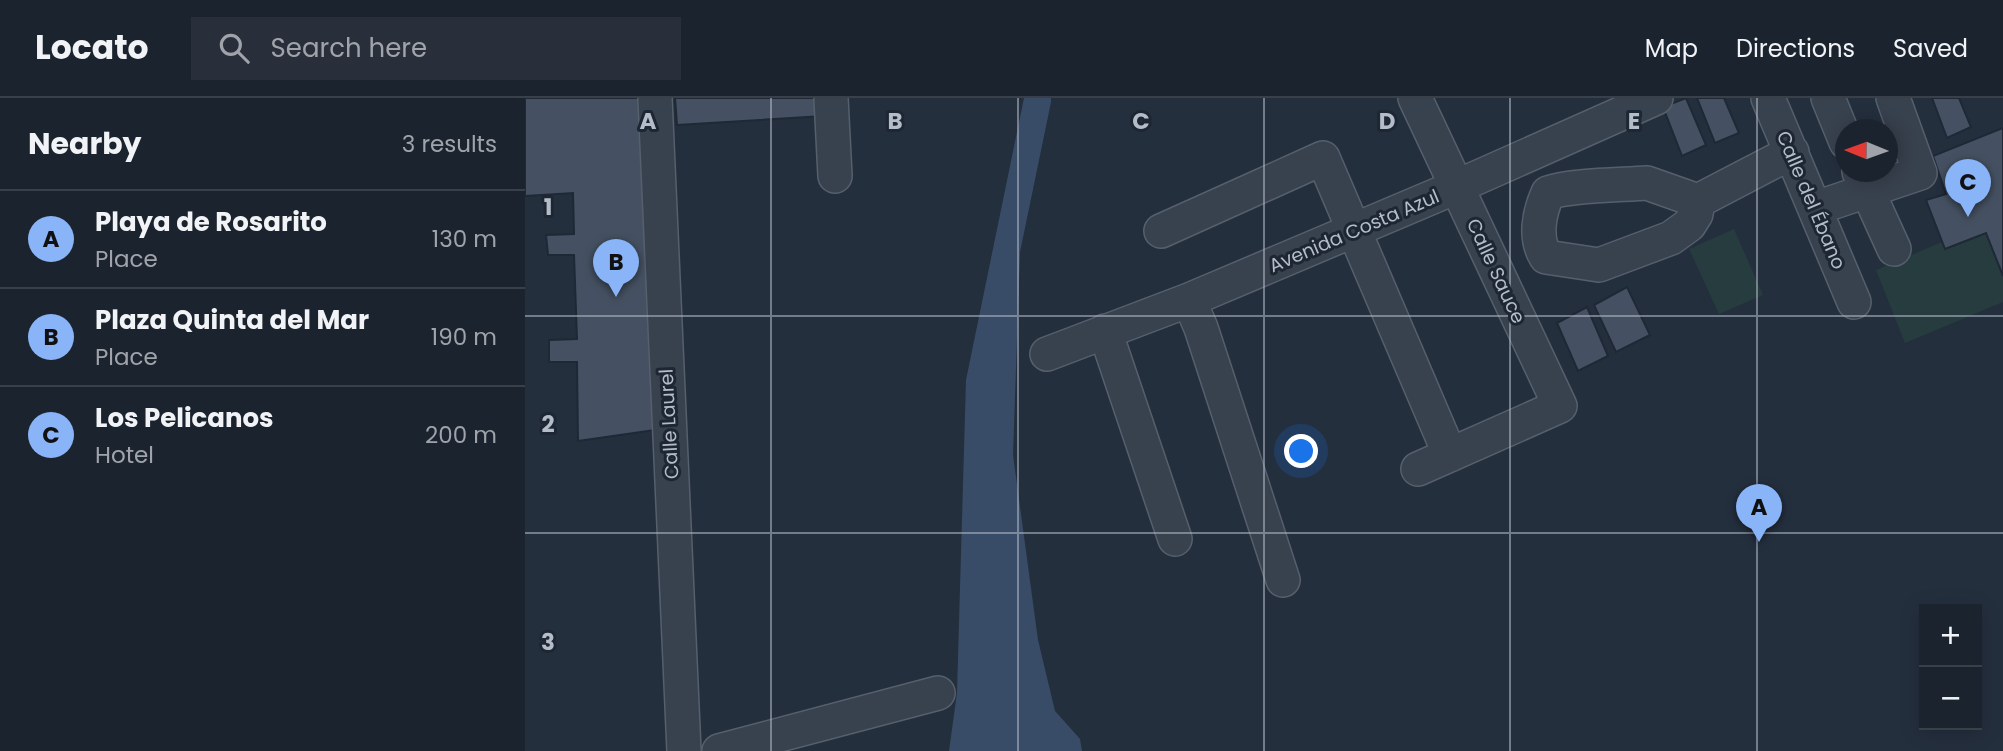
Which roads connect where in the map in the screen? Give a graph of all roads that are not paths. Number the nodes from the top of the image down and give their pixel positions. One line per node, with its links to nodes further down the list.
1 (655, 98): 29 (street, Calle Laurel)
2 (831, 98): 10 (street)
3 (1415, 98): 14 (street, Calle Sauce)
4 (1656, 98): 14 (street, Avenida Costa Azul)
5 (1768, 98): 9 (street, Calle del Ébano)
6 (1828, 98): 8 (street)
7 (1893, 98): 11 (street)
8 (1837, 119)
9 (1792, 152): 15 (street); 16 (street, Calle del Ébano)
10 (835, 176)
11 (1898, 176)
12 (1861, 182): 16 (street)
13 (1863, 182): 19 (street)
14 (1457, 187): 18 (street, Avenida Costa Azul); 24 (street, Calle Sauce)
15 (1698, 201)
16 (1815, 208): 21 (street, Calle del Ébano)
17 (1161, 231): 18 (street)
18 (1351, 232): 20 (street, Avenida Costa Azul); 24 (street)
19 (1894, 249)
20 (1189, 300): 22 (street, Avenida Costa Azul); 27 (street)
21 (1854, 302)
22 (1105, 331): 23 (street, Avenida Costa Azul); 26 (street)
23 (1047, 354)
24 (1450, 455): 25 (street)
25 (1418, 469)
26 (1175, 539)
27 (1283, 580)
28 (938, 693): 30 (street)
29 (684, 751)
30 (719, 751)

